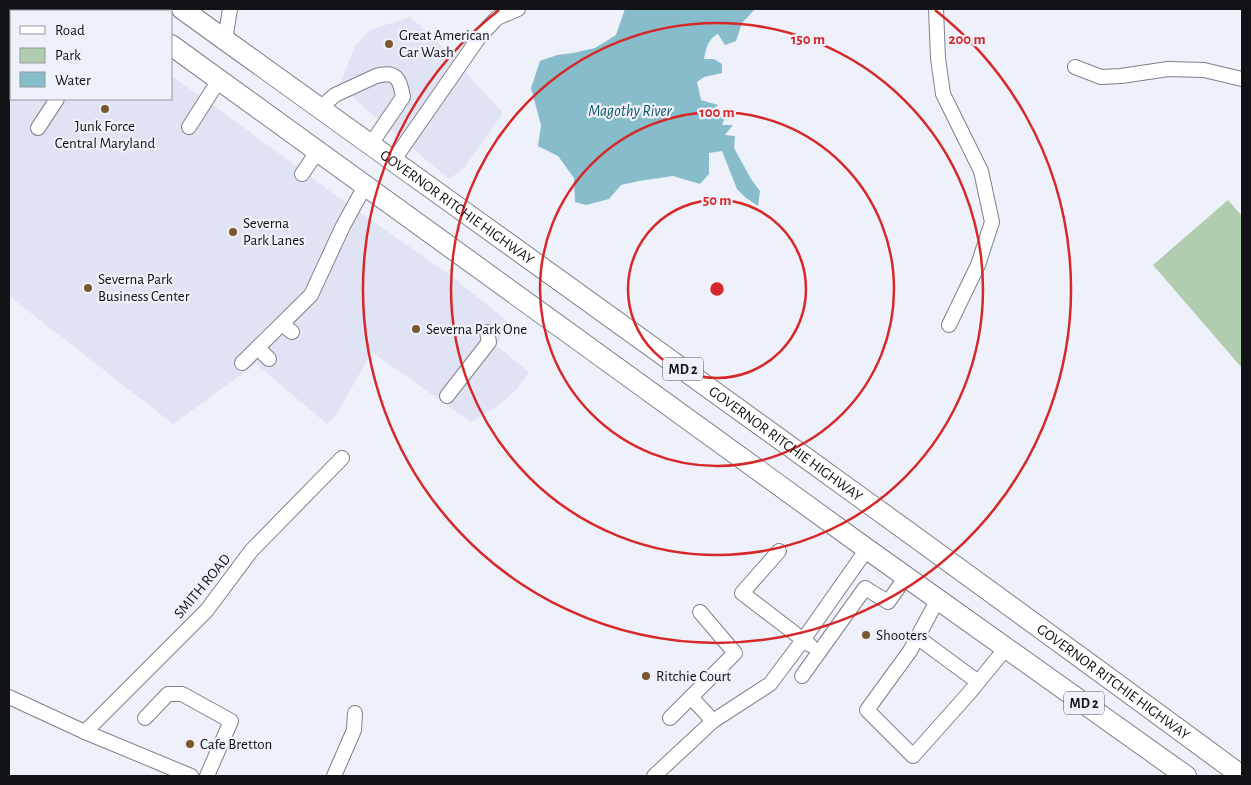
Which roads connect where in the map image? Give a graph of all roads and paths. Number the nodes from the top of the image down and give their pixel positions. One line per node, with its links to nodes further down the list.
1 (182, 9): 6 (highway, GOVERNOR RITCHIE HIGHWAY / MD 2)
2 (230, 9): 6 (street)
3 (518, 9): 5 (street)
4 (936, 9): 20 (street)
5 (498, 13): 17 (street)
6 (225, 40): 12 (highway, GOVERNOR RITCHIE HIGHWAY / MD 2)
7 (172, 46): 10 (highway, MD 2)
8 (1075, 67): 9 (street)
9 (1242, 79)
10 (219, 80): 13 (street); 16 (highway, MD 2)
11 (56, 100): 14 (street)
12 (320, 108): 15 (highway, GOVERNOR RITCHIE HIGHWAY / MD 2); 15 (street)
13 (189, 127)
14 (38, 128)
15 (371, 144): 17 (highway, GOVERNOR RITCHIE HIGHWAY / MD 2)
16 (318, 152): 18 (street); 19 (highway, MD 2)
17 (393, 161): 44 (highway, GOVERNOR RITCHIE HIGHWAY / MD 2)
18 (302, 174)
19 (365, 186): 22 (street); 27 (highway, MD 2)
20 (948, 326)
21 (487, 332): 25 (street)
22 (258, 348): 23 (street); 24 (street)
23 (269, 359)
24 (242, 363)
25 (447, 396)
26 (342, 458): 45 (street, SMITH ROAD)
27 (867, 548): 29 (highway, MD 2); 33 (street)
28 (779, 551): 33 (street)
29 (906, 577): 30 (highway, MD 2); 35 (street)
30 (938, 599): 32 (street); 34 (highway, MD 2)
31 (700, 612): 39 (street)
32 (917, 637): 37 (street); 37 (street)
33 (802, 640): 35 (street); 43 (street)
34 (1006, 648): 37 (street); 46 (highway, MD 2)
35 (820, 652): 36 (street)
36 (802, 676)
37 (978, 682)
38 (9, 697): 45 (street)
39 (691, 697): 42 (street); 43 (street)
40 (355, 713): 49 (street)
41 (145, 718): 48 (street)
42 (670, 718)
43 (713, 721): 50 (street)
44 (1182, 731): 46 (highway); 52 (highway, GOVERNOR RITCHIE HIGHWAY / MD 2)
45 (85, 732): 47 (street)
46 (1161, 758): 51 (highway, MD 2)
47 (191, 776)
48 (207, 776)
49 (334, 776)
50 (654, 776)
51 (1186, 776)
52 (1242, 776)

